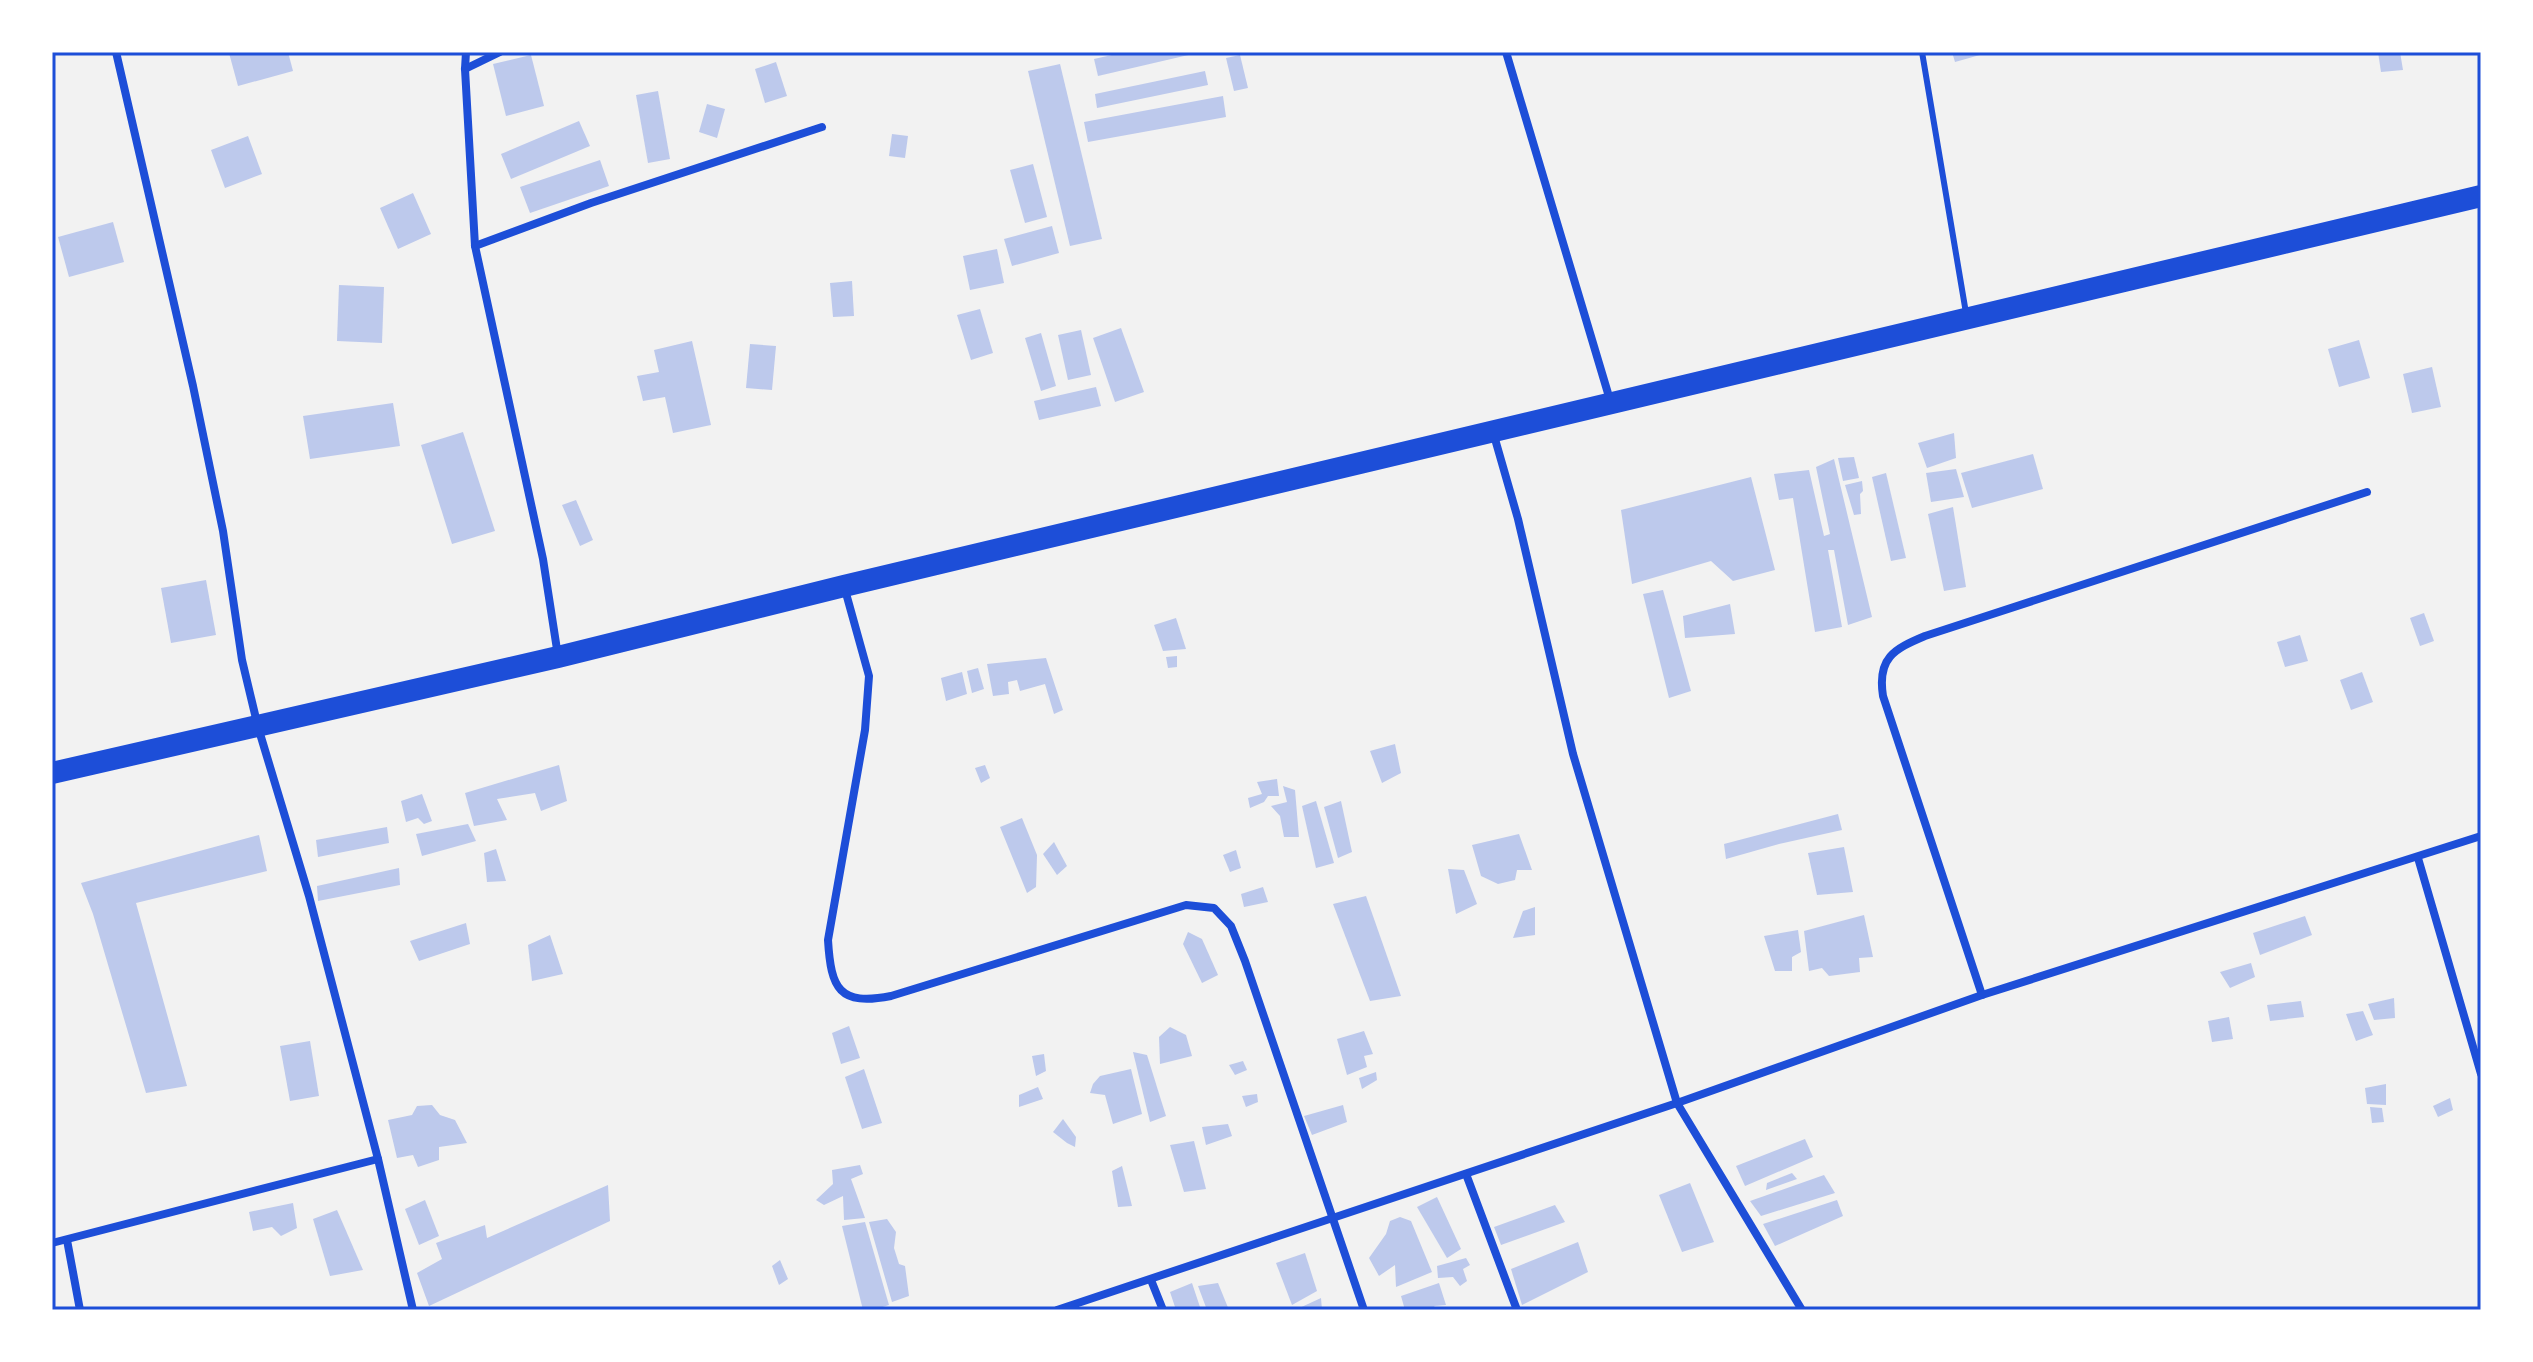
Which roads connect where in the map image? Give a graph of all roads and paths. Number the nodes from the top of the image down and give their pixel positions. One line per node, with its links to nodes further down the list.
1 (116, 52): 16 (street)
2 (466, 52): 6 (street)
3 (500, 52): 6 (street)
4 (1506, 52): 11 (street)
5 (1922, 52): 10 (lane)
6 (465, 69): 9 (street)
7 (822, 127): 9 (street)
8 (2481, 196): 10 (highway)
9 (475, 246): 15 (street)
10 (1967, 320): 11 (highway)
11 (1611, 405): 12 (highway)
12 (1493, 431): 14 (highway); 22 (street)
13 (2367, 492): 20 (street)
14 (844, 586): 15 (highway); 25 (street)
15 (558, 657): 16 (highway)
16 (258, 727): 17 (highway); 23 (street)
17 (52, 773)
18 (2481, 836): 19 (street)
19 (2418, 858): 20 (street); 21 (street)
20 (1982, 995): 22 (street)
21 (2481, 1074)
22 (1677, 1103): 24 (street); 35 (street)
23 (378, 1159): 26 (street); 30 (street)
24 (1466, 1174): 25 (street); 34 (street)
25 (1331, 1220): 28 (street); 33 (street)
26 (67, 1240): 27 (street); 29 (street)
27 (52, 1243)
28 (1151, 1280): 31 (street); 32 (street)
29 (80, 1310)
30 (413, 1310)
31 (1057, 1310)
32 (1163, 1310)
33 (1364, 1310)
34 (1517, 1310)
35 (1802, 1310)

